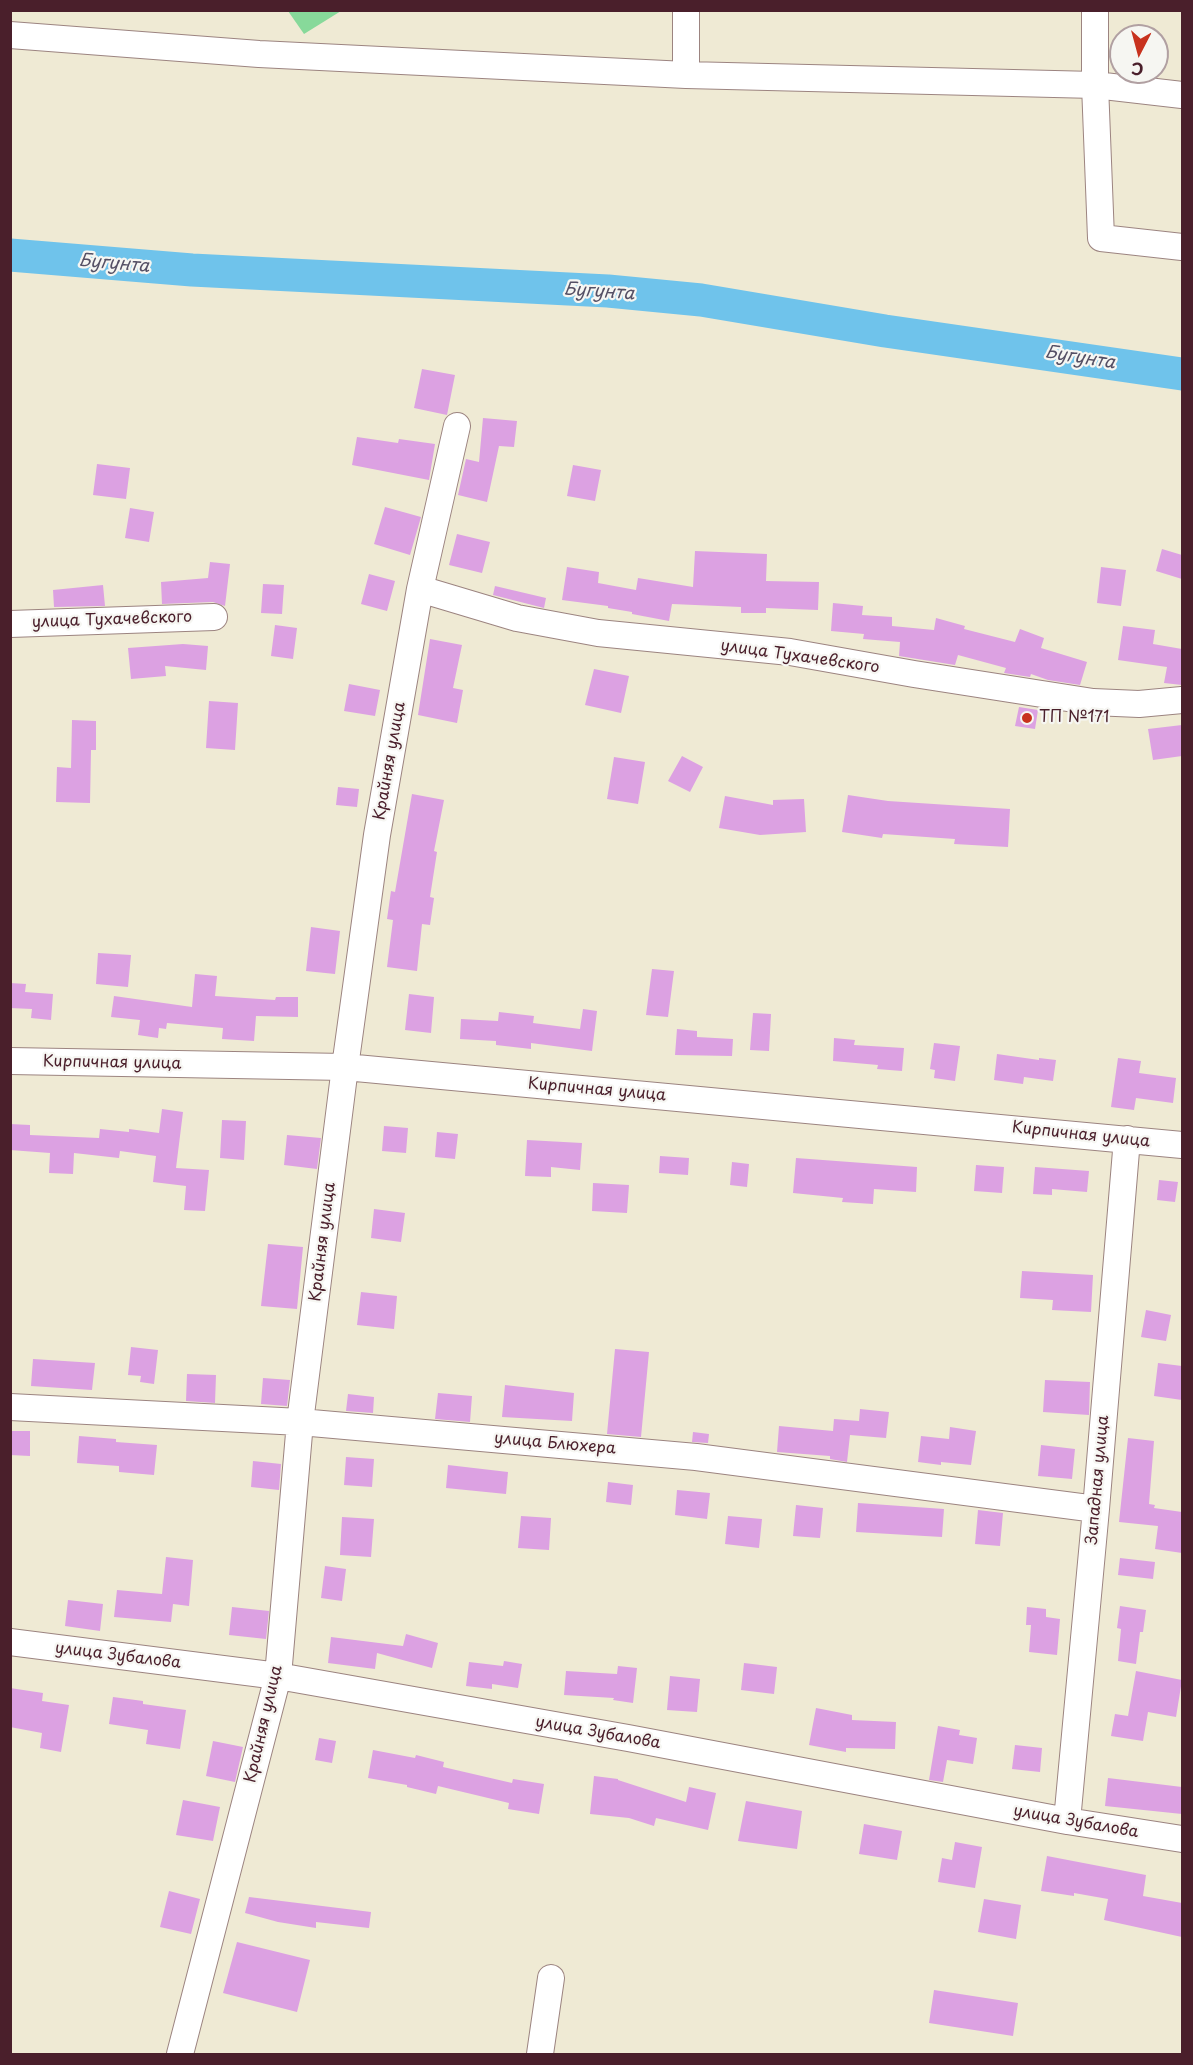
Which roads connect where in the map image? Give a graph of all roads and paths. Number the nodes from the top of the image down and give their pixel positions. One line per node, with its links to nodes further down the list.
1 (686, 10): 4 (street)
2 (1095, 10): 5 (street)
3 (10, 35): 4 (street)
4 (686, 75): 5 (street)
5 (1095, 85): 6 (street); 7 (street)
6 (1182, 95)
7 (1182, 247)
8 (457, 426): 9 (street, Крайняя улица)
9 (420, 588): 12 (street, улица Тухачевского); 14 (street, Крайняя улица)
10 (214, 617): 11 (street, улица Тухачевского)
11 (10, 624)
12 (1182, 700)
13 (10, 1061): 14 (street, Кирпичная улица)
14 (345, 1067): 15 (street, Кирпичная улица); 18 (street, Крайняя улица)
15 (1127, 1139): 16 (street, Кирпичная улица); 19 (street, Западная улица)
16 (1182, 1145)
17 (10, 1407): 18 (street, улица Блюхера)
18 (300, 1422): 19 (street, улица Блюхера); 21 (street, Крайняя улица)
19 (1096, 1509): 22 (street, Западная улица)
20 (10, 1642): 21 (street, улица Зубалова)
21 (278, 1676): 22 (street, улица Зубалова); 25 (street, Крайняя улица)
22 (1067, 1821): 23 (street, улица Зубалова)
23 (1182, 1839)
24 (551, 1977): 26 (street)
25 (180, 2055)
26 (540, 2055)

